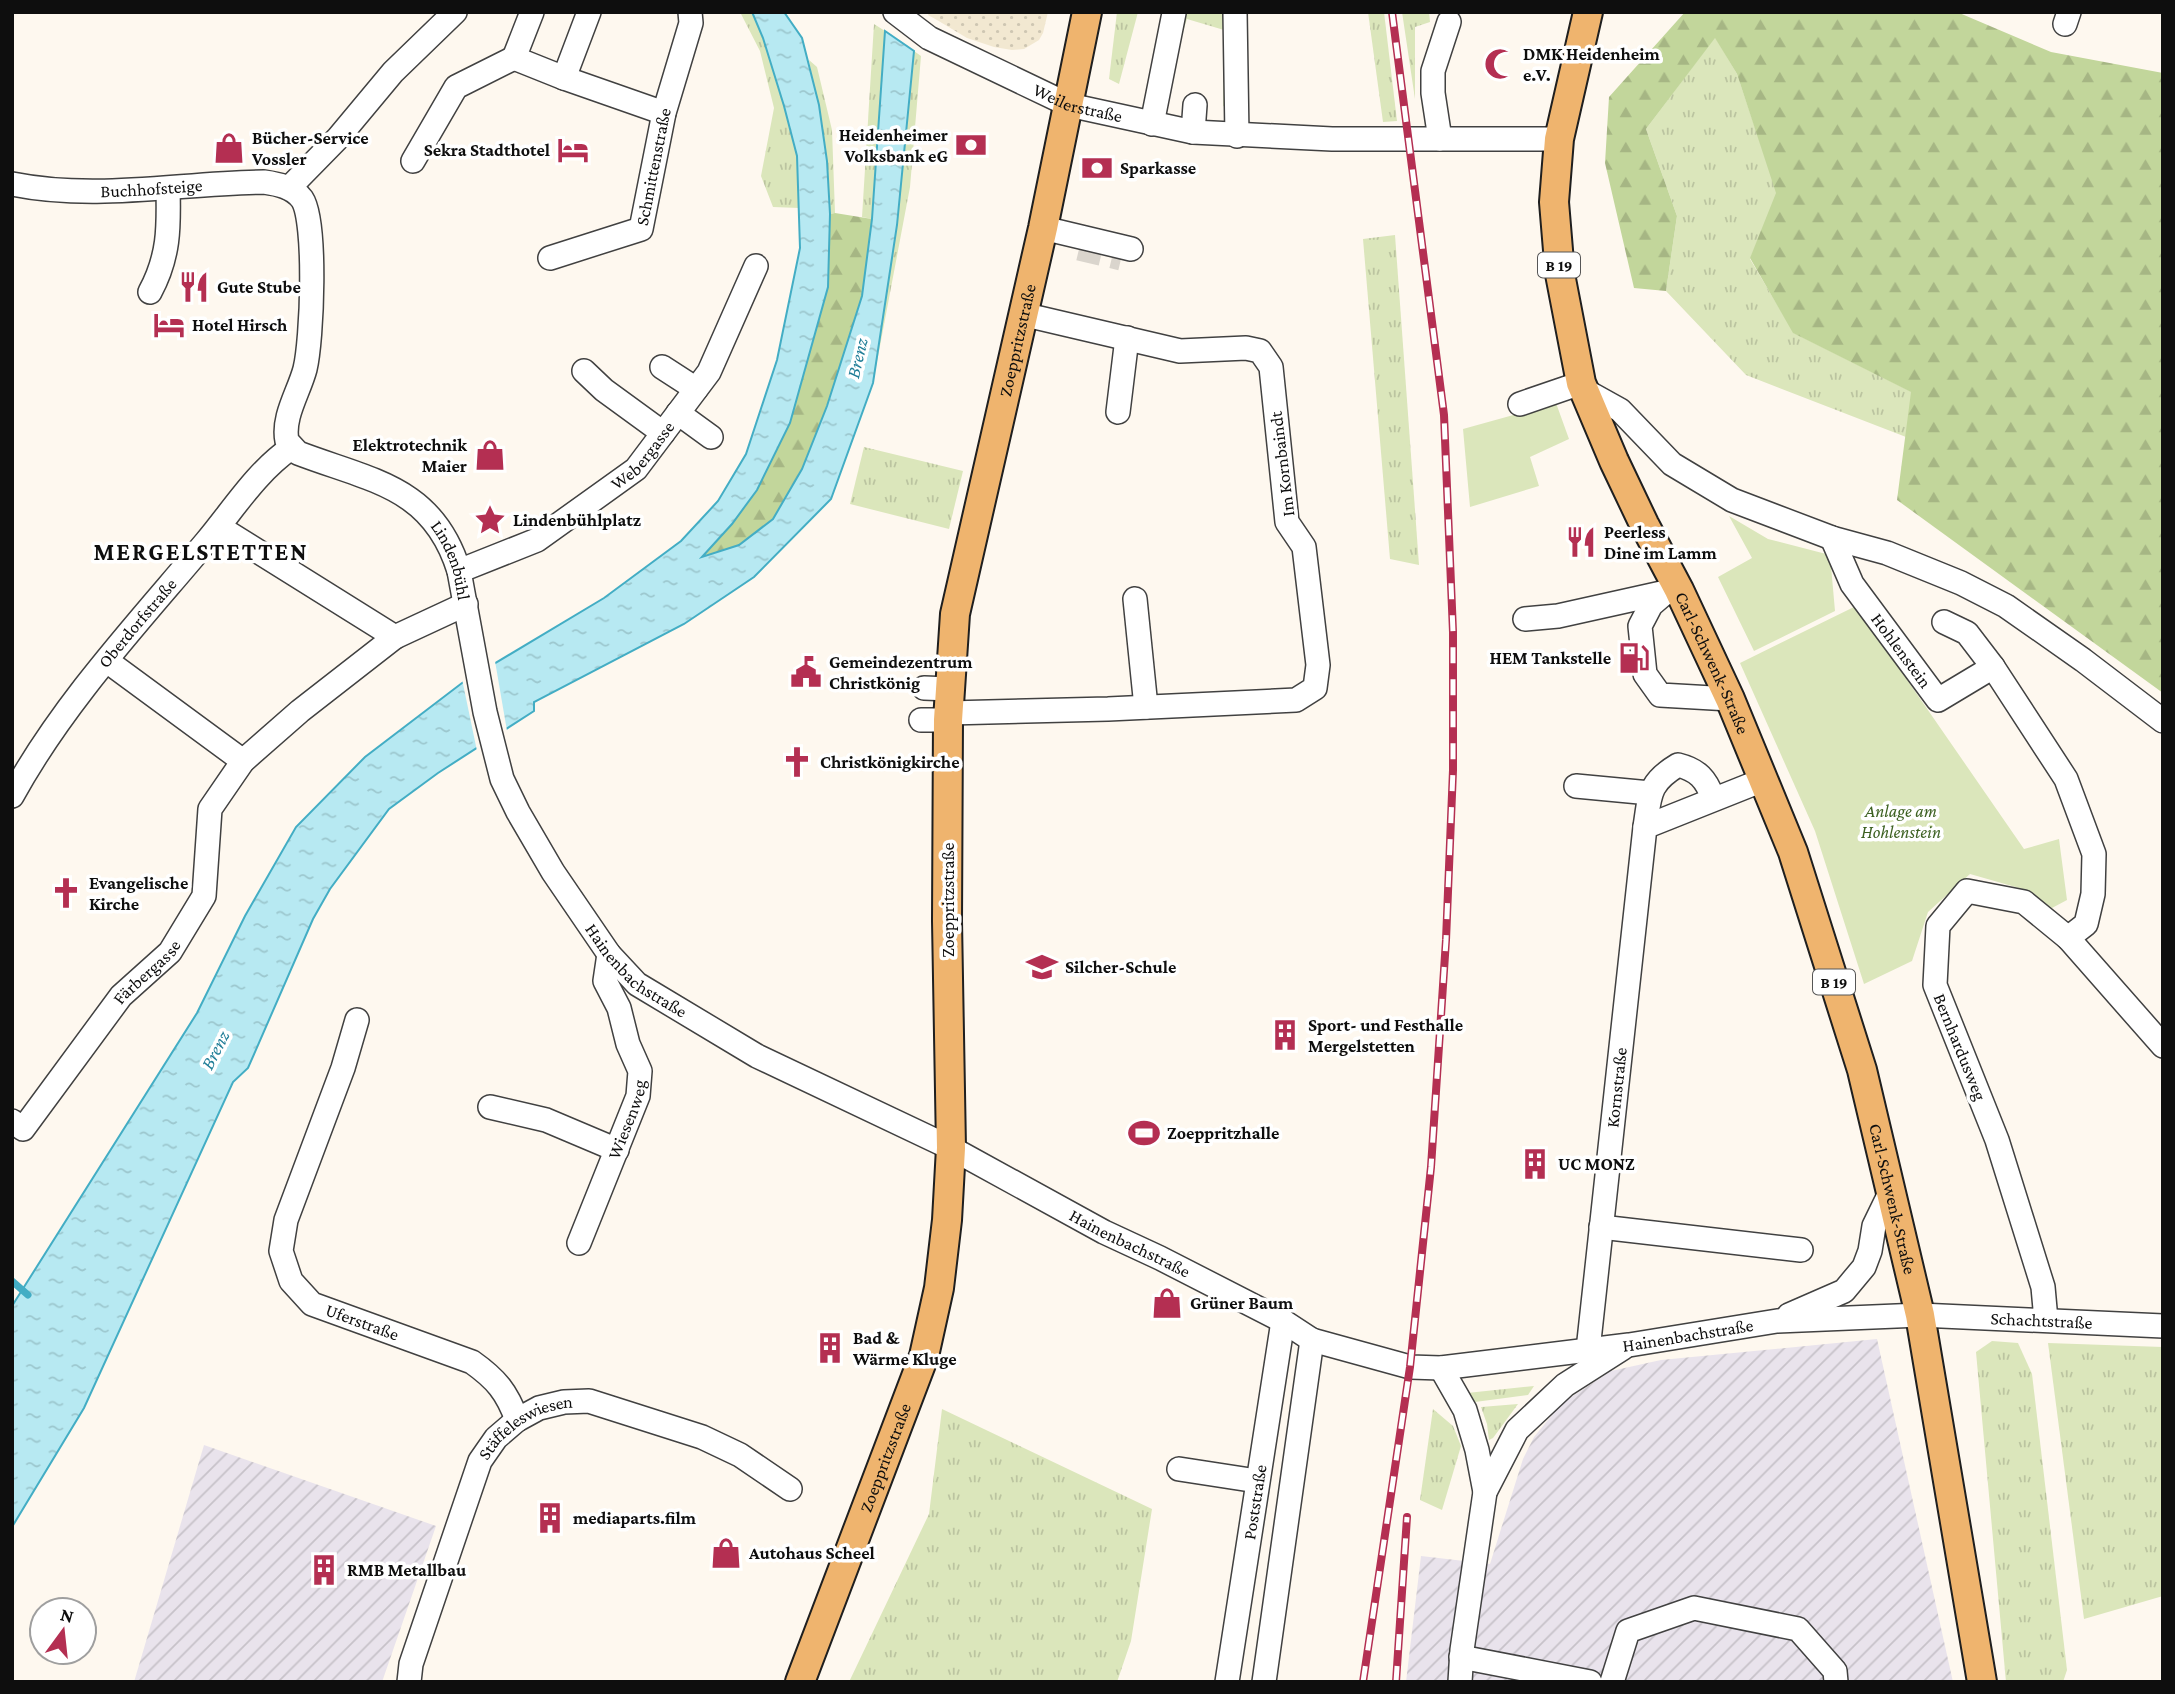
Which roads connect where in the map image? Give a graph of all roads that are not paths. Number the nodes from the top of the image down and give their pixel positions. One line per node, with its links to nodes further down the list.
1 (455, 12): 23 (street)
2 (532, 12): 11 (street)
3 (589, 12): 12 (street)
4 (690, 12): 15 (street, Schmittenstraße)
5 (895, 12): 14 (street, Weilerstraße)
6 (1087, 12): 14 (main road, Zoeppritzstraße)
7 (1235, 12): 18 (street)
8 (1588, 12): 19 (main road, Carl-Schwenk-Straße / B 19)
9 (1174, 13): 16 (street)
10 (1449, 22): 20 (street)
11 (514, 58): 12 (street); 21 (street)
12 (564, 78): 15 (street)
13 (1195, 104): 17 (street)
14 (1069, 105): 16 (street, Weilerstraße); 25 (main road, Zoeppritzstraße)
15 (664, 113): 28 (street, Schmittenstraße)
16 (1152, 124): 17 (street, Weilerstraße)
17 (1193, 132): 18 (street, Weilerstraße)
18 (1237, 136): 20 (street, Weilerstraße)
19 (1559, 138): 20 (street, Weilerstraße); 36 (main road, Carl-Schwenk-Straße / B 19)
20 (1440, 139)
21 (413, 161)
22 (12, 184): 24 (street, Buchhofsteige)
23 (289, 188): 24 (street, Buchhofsteige); 42 (street)
24 (168, 189): 30 (street)
25 (1041, 234): 26 (street); 27 (street); 31 (main road, Zoeppritzstraße)
26 (1079, 249)
27 (1131, 250)
28 (550, 258)
29 (756, 266): 35 (street, Webergasse)
30 (150, 292)
31 (1022, 314): 32 (street, Im Kornbaindt); 55 (main road, Zoeppritzstraße)
32 (1127, 338): 38 (street); 56 (street, Im Kornbaindt)
33 (662, 367): 35 (street)
34 (584, 371): 40 (street)
35 (696, 388): 39 (street, Webergasse)
36 (1590, 392): 37 (street); 44 (street); 46 (main road, Carl-Schwenk-Straße / B 19)
37 (1520, 404)
38 (1118, 412)
39 (678, 413): 40 (street, Webergasse); 41 (street)
40 (663, 433): 45 (street, Webergasse)
41 (711, 437)
42 (291, 448): 43 (street, Oberdorfstraße); 45 (street, Lindenbühl)
43 (219, 527): 51 (street); 52 (street, Oberdorfstraße)
44 (1832, 538): 53 (street, Hohlenstein); 57 (street)
45 (459, 571): 48 (street, Lindenbühl)
46 (1672, 591): 49 (street); 54 (main road, Carl-Schwenk-Straße / B 19); 54 (street)
47 (1135, 598): 56 (street)
48 (466, 604): 51 (street, Färbergasse); 59 (street, Lindenbühl)
49 (1525, 619)
50 (1944, 622): 53 (street)
51 (395, 637): 58 (street, Färbergasse)
52 (107, 661): 58 (street); 63 (street, Oberdorfstraße)
53 (1993, 667): 66 (street)
54 (1730, 699): 60 (main road, Carl-Schwenk-Straße / B 19)
55 (938, 706): 56 (street, Im Kornbaindt); 72 (main road, Zoeppritzstraße)
56 (1146, 708)
57 (2163, 722)
58 (243, 761): 71 (street, Färbergasse)
59 (497, 761): 67 (street, Hainenbachstraße)
60 (1763, 780): 64 (street); 74 (main road, Carl-Schwenk-Straße / B 19)
61 (1576, 786): 62 (street)
62 (1650, 793): 64 (street); 65 (street, Kornstraße)
63 (12, 796)
64 (1713, 798): 65 (street)
65 (1645, 827): 75 (street, Kornstraße)
66 (2068, 937): 69 (street, Bernhardusweg); 79 (street, Bernhardusweg)
67 (609, 954): 72 (street, Hainenbachstraße); 73 (street, Wiesenweg)
68 (357, 1020): 87 (street, Uferstraße)
69 (2163, 1046)
70 (490, 1107): 73 (street)
71 (17, 1125)
72 (951, 1148): 80 (street, Hainenbachstraße); 94 (main road, Zoeppritzstraße)
73 (617, 1150): 76 (street, Wiesenweg)
74 (1892, 1189): 78 (main road, Carl-Schwenk-Straße / B 19); 81 (street)
75 (1601, 1227): 77 (street); 85 (street, Kornstraße)
76 (579, 1243)
77 (1801, 1250)
78 (1920, 1315): 79 (street, Schachtstraße); 81 (street, Hainenbachstraße); 101 (main road, B 19)
79 (2046, 1320): 82 (street, Schachtstraße)
80 (1283, 1321): 83 (street, Hainenbachstraße); 89 (street, Poststraße)
81 (1777, 1321): 84 (street, Hainenbachstraße)
82 (2163, 1326)
83 (1312, 1340): 86 (street, Hainenbachstraße); 96 (street, Poststraße)
84 (1629, 1345): 85 (street, Hainenbachstraße); 91 (street)
85 (1588, 1350): 86 (street, Hainenbachstraße)
86 (1441, 1368): 91 (street)
87 (517, 1420): 90 (street, Stäffeleswiesen); 93 (street, Stäffeleswiesen)
88 (1179, 1469): 89 (street)
89 (1257, 1481): 95 (street, Poststraße)
90 (789, 1489)
91 (1485, 1492): 92 (street)
92 (1461, 1657): 97 (street); 98 (street)
93 (409, 1682)
94 (800, 1682)
95 (1227, 1682)
96 (1264, 1682)
97 (1460, 1682)
98 (1590, 1682)
99 (1612, 1682): 100 (street)
100 (1836, 1682)
101 (1982, 1682)

